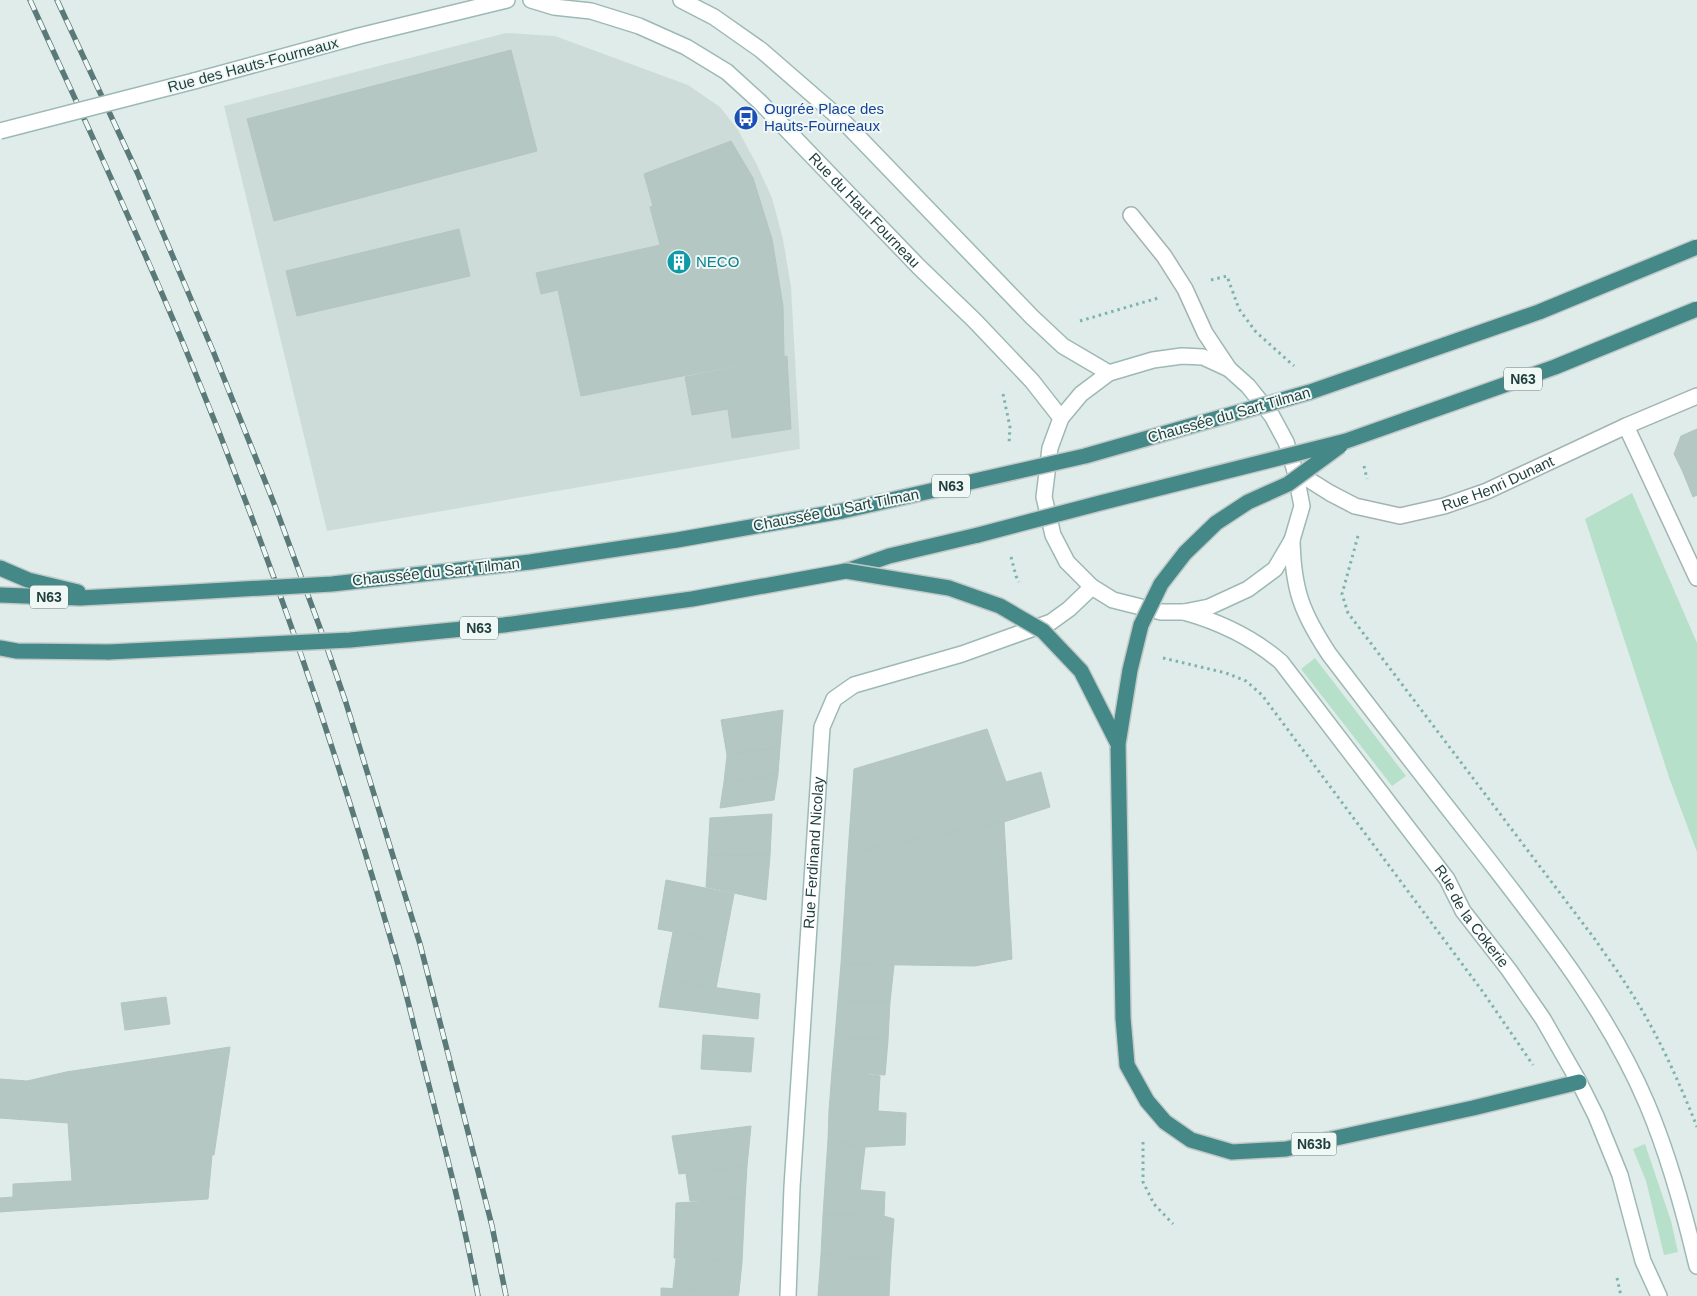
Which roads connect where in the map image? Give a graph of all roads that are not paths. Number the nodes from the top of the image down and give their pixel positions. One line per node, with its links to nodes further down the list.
1 (507, 0): 4 (main road, Rue des Hauts-Fourneaux, bridge)
2 (530, 0): 11 (main road, Rue du Haut Fourneau)
3 (681, 0): 9 (main road)
4 (0, 131)
5 (1131, 215): 8 (main road)
6 (1697, 247): 21 (highway, Chaussée du Sart Tilman / N63, bridge)
7 (1697, 309): 13 (highway, N63, bridge)
8 (1229, 369): 9 (main road); 14 (main road)
9 (1109, 373): 11 (main road)
10 (1697, 396): 12 (main road, Rue Henri Dunant)
11 (1061, 418): 19 (main road)
12 (1626, 426): 14 (main road, Rue Henri Dunant); 18 (main road)
13 (1346, 441): 17 (highway, N63, bridge); 26 (highway, bridge)
14 (1295, 471): 15 (main road)
15 (1292, 540): 22 (main road); 28 (main road)
16 (0, 568): 21 (highway)
17 (846, 571): 24 (highway, N63, bridge); 26 (highway, bridge)
18 (1697, 578)
19 (1092, 587): 22 (main road); 29 (main road, Rue Ferdinand Nicolay)
20 (0, 595): 21 (highway, Chaussée du Sart Tilman / N63)
21 (98, 597)
22 (1184, 612): 27 (main road, Rue de la Cokerie)
23 (0, 648): 24 (highway, N63)
24 (17, 651): 25 (highway)
25 (0, 655)
26 (1118, 744): 27 (highway, N63b)
27 (1580, 1082): 30 (main road, Rue de la Cokerie)
28 (1697, 1266)
29 (788, 1296)
30 (1658, 1296)

